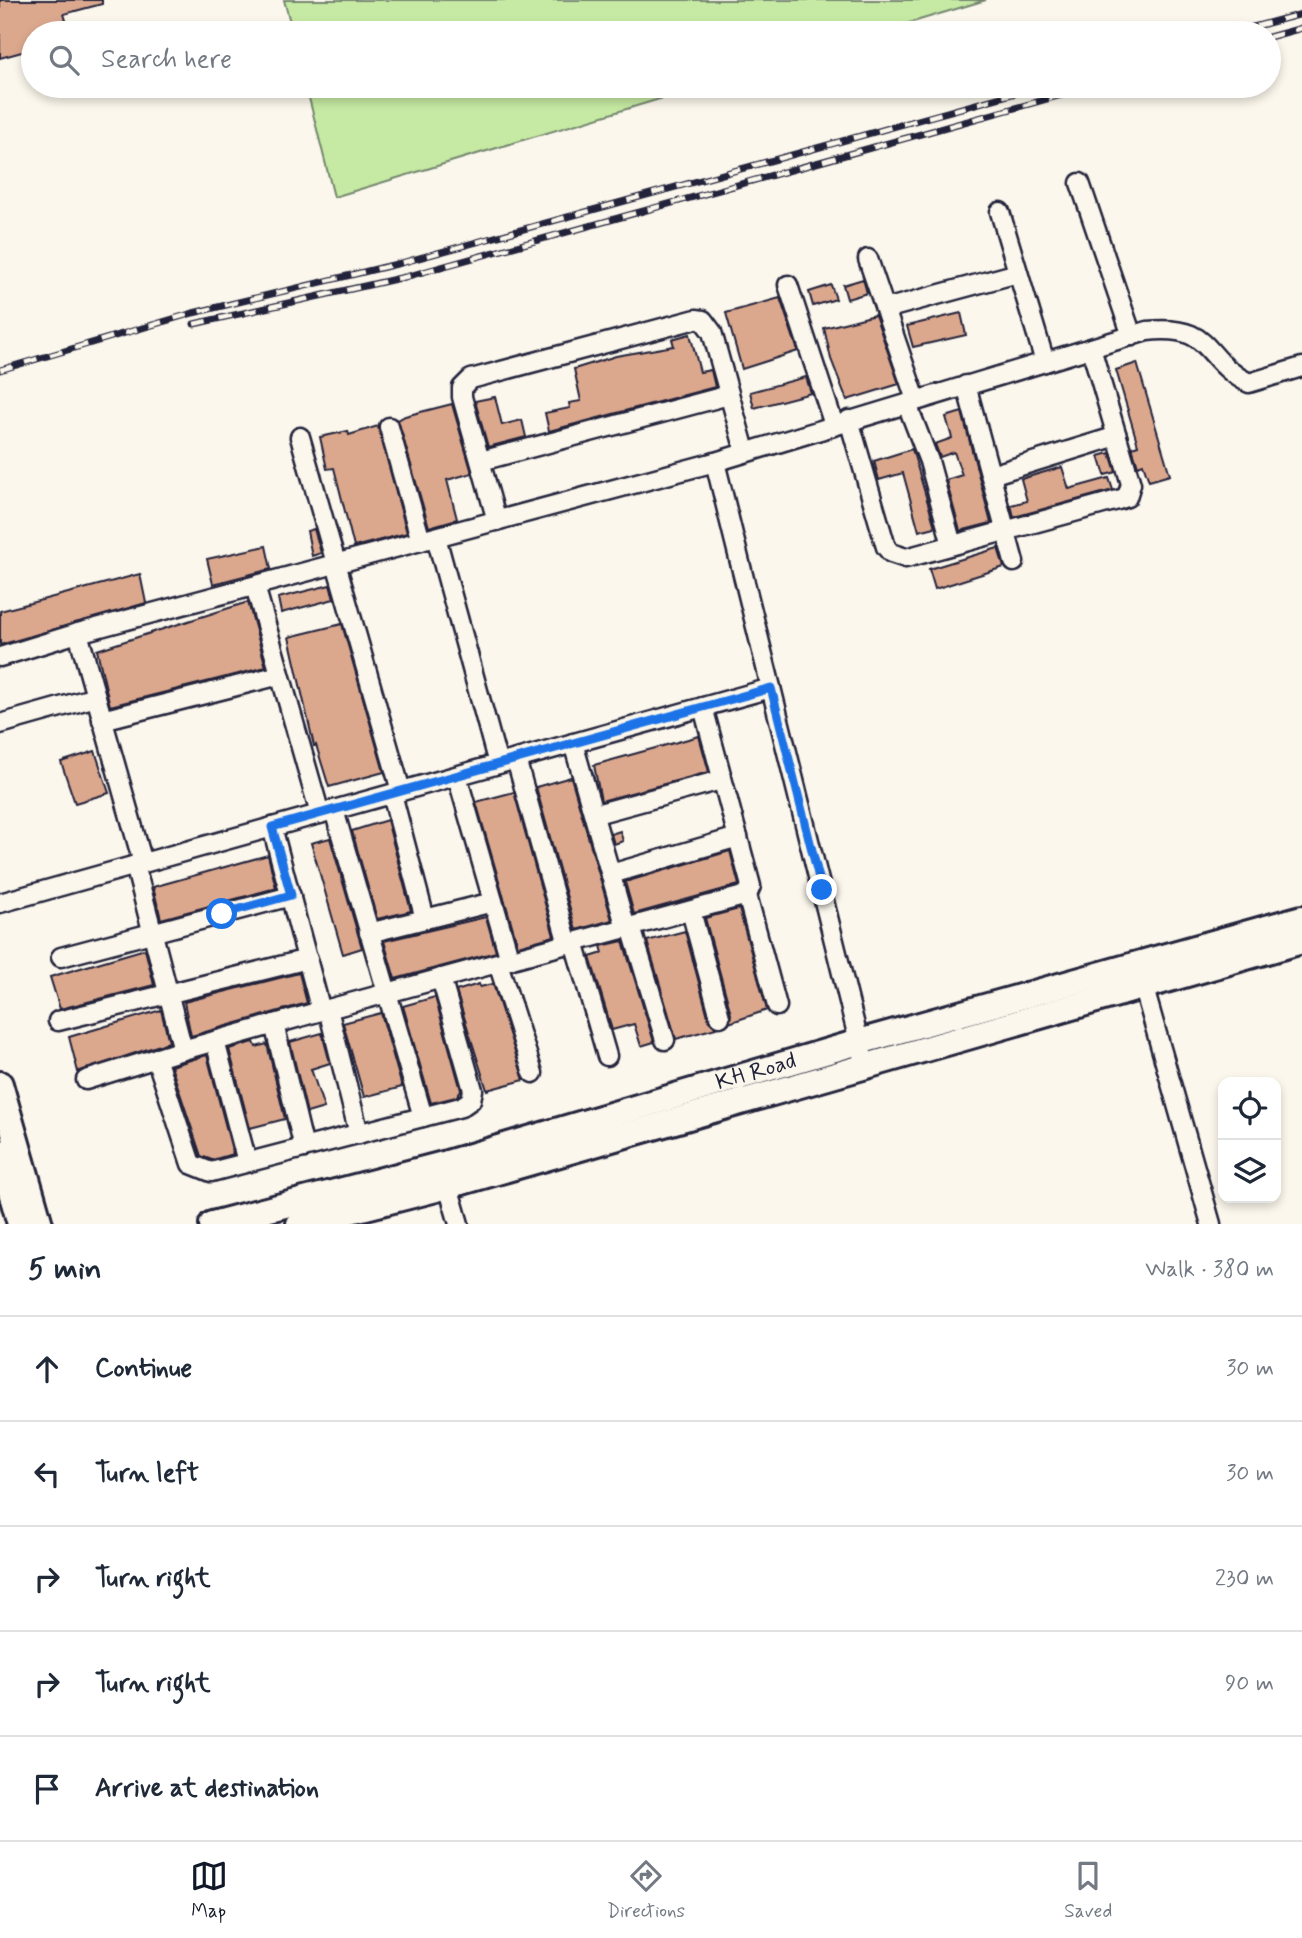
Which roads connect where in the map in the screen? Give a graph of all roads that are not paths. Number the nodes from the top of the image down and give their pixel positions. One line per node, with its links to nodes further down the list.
1 (1080, 183): 7 (street)
2 (1000, 212): 4 (street)
3 (868, 259): 6 (street)
4 (1018, 273): 6 (street); 9 (street)
5 (788, 285): 14 (street)
6 (885, 309): 13 (street)
7 (1132, 336): 8 (street); 10 (street)
8 (1091, 348): 9 (street); 16 (street)
9 (1045, 362): 11 (street)
10 (1302, 367)
11 (966, 385): 13 (street); 21 (street)
12 (729, 395): 18 (street); 19 (street); 19 (street)
13 (911, 402): 14 (street); 25 (street)
14 (842, 422): 18 (street); 25 (street)
15 (389, 427): 24 (street)
16 (1117, 436): 21 (street); 23 (street)
17 (300, 437): 27 (street)
18 (745, 451): 20 (street)
19 (481, 461): 22 (street)
20 (715, 462): 22 (street); 32 (street)
21 (991, 475): 23 (street)
22 (497, 521): 24 (street)
23 (1005, 531): 25 (street); 26 (street)
24 (428, 539): 27 (street); 39 (street)
25 (952, 545)
26 (1014, 562)
27 (336, 564): 28 (street); 42 (street)
28 (255, 586): 29 (street); 31 (street)
29 (78, 633): 30 (street); 33 (street)
30 (0, 657)
31 (280, 675): 35 (street); 43 (street)
32 (771, 688): 34 (street); 75 (street)
33 (96, 697): 35 (street); 36 (street)
34 (703, 707): 37 (street); 41 (street)
35 (102, 719): 47 (street)
36 (0, 724)
37 (573, 743): 38 (street); 44 (street)
38 (516, 759): 39 (street); 60 (street)
39 (498, 764): 40 (street)
40 (457, 776): 42 (street); 51 (street)
41 (720, 780): 44 (street); 46 (street)
42 (396, 792): 43 (street); 55 (street)
43 (327, 812): 45 (street); 58 (street)
44 (596, 814): 48 (street)
45 (272, 827): 47 (street); 49 (street)
46 (738, 837): 48 (street); 50 (street)
47 (139, 864): 52 (street); 57 (street)
48 (611, 874): 56 (street)
49 (291, 895): 57 (street); 62 (street)
50 (747, 895): 53 (street); 68 (street)
51 (493, 902): 55 (street); 63 (street)
52 (0, 903)
53 (691, 911): 56 (street); 70 (street)
54 (1302, 918): 64 (main road, KH Road)
55 (425, 919): 58 (street)
56 (628, 928): 60 (street); 73 (street)
57 (153, 932): 61 (street); 66 (street)
58 (369, 933): 67 (street)
59 (1302, 941): 64 (main road, KH Road)
60 (571, 943): 63 (street); 77 (street)
61 (61, 957)
62 (308, 959): 66 (street); 69 (street)
63 (504, 961): 65 (street); 80 (street)
64 (1140, 975): 75 (main road, KH Road); 79 (main road, KH Road); 94 (street)
65 (441, 978): 67 (street); 83 (street)
66 (169, 993): 71 (street); 76 (street)
67 (386, 993): 69 (street); 83 (street)
68 (777, 1006)
69 (325, 1010): 72 (street); 84 (street)
70 (720, 1017)
71 (58, 1021)
72 (274, 1024): 74 (street); 85 (street)
73 (665, 1040)
74 (215, 1041): 76 (street); 87 (street)
75 (859, 1042): 79 (street); 91 (main road, KH Road)
76 (183, 1050): 78 (street)
77 (607, 1056)
78 (156, 1058): 81 (street); 87 (street)
79 (865, 1066): 88 (main road, KH Road)
80 (533, 1073)
81 (86, 1080)
82 (0, 1084): 90 (main road)
83 (422, 1117): 84 (street)
84 (359, 1134): 85 (street)
85 (304, 1148): 87 (street)
86 (0, 1152): 89 (main road)
87 (247, 1162)
88 (448, 1185): 92 (main road, KH Road); 93 (street)
89 (20, 1224)
90 (40, 1224)
91 (212, 1224)
92 (299, 1224)
93 (459, 1224)
94 (1211, 1224)

